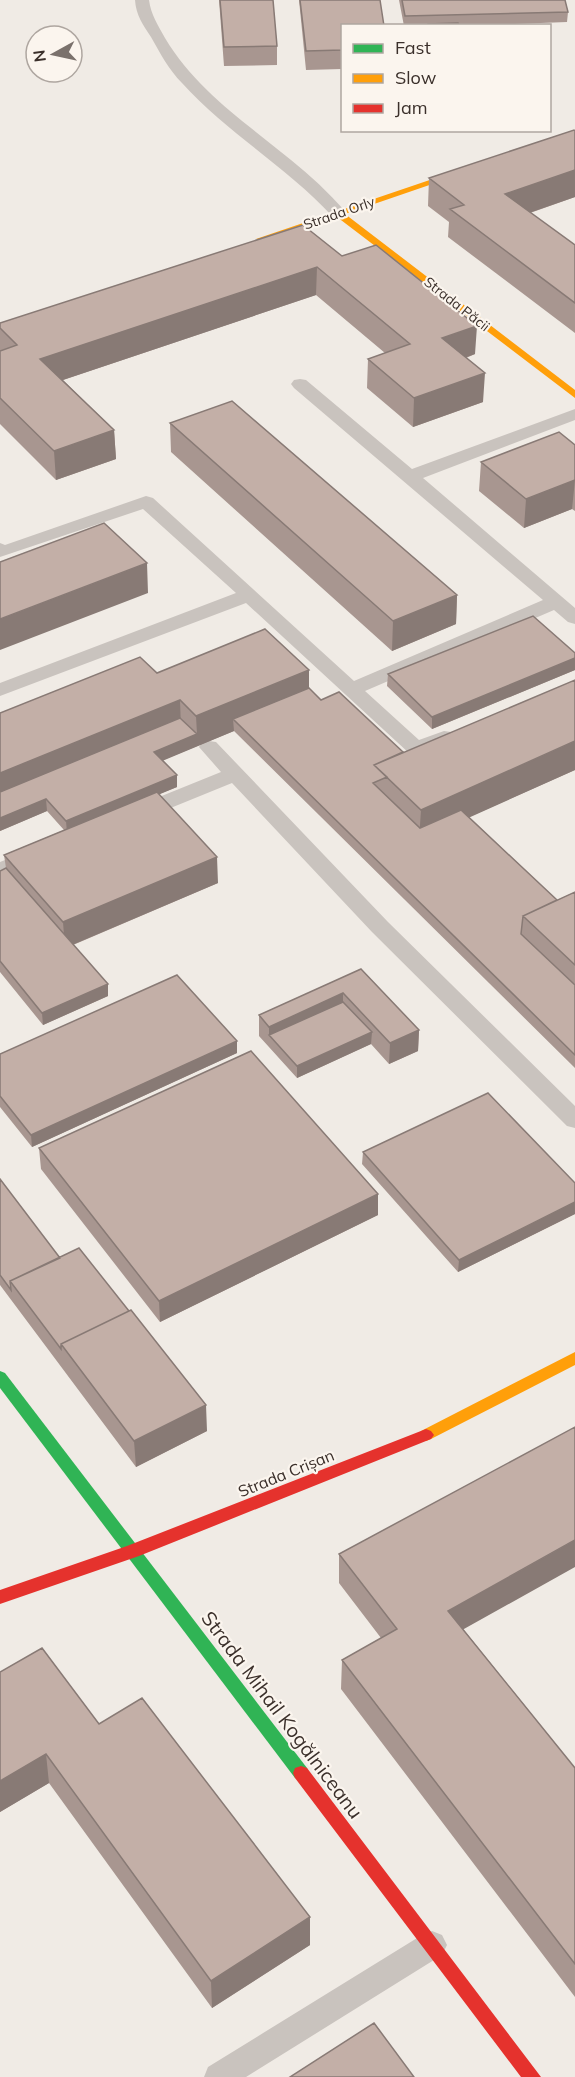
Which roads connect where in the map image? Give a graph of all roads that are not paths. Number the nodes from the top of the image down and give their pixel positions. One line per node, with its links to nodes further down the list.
1 (142, 0): 3 (lane)
2 (483, 165): 3 (street, Strada Orly)
3 (339, 213): 4 (street, Strada Orly); 6 (street, Strada Păcii)
4 (249, 243)
5 (300, 384): 8 (lane)
6 (575, 395)
7 (575, 414): 8 (lane)
8 (410, 476): 11 (lane)
9 (0, 549): 10 (lane)
10 (249, 595): 13 (lane); 14 (lane)
11 (556, 602): 12 (lane); 13 (lane)
12 (575, 618)
13 (351, 689): 15 (lane)
14 (0, 690)
15 (459, 731)
16 (209, 747): 17 (lane)
17 (235, 774): 18 (lane); 21 (lane)
18 (117, 822)
19 (53, 848): 20 (lane)
20 (0, 870)
21 (575, 1120)
22 (575, 1358): 24 (street, Strada Crișan)
23 (0, 1377): 24 (street, Strada Mihail Kogălniceanu)
24 (133, 1551): 25 (street, Strada Crișan); 26 (street, Strada Mihail Kogălniceanu)
25 (0, 1597)
26 (432, 1945): 27 (lane); 28 (street, Strada Mihail Kogălniceanu)
27 (219, 2077)
28 (532, 2077)

